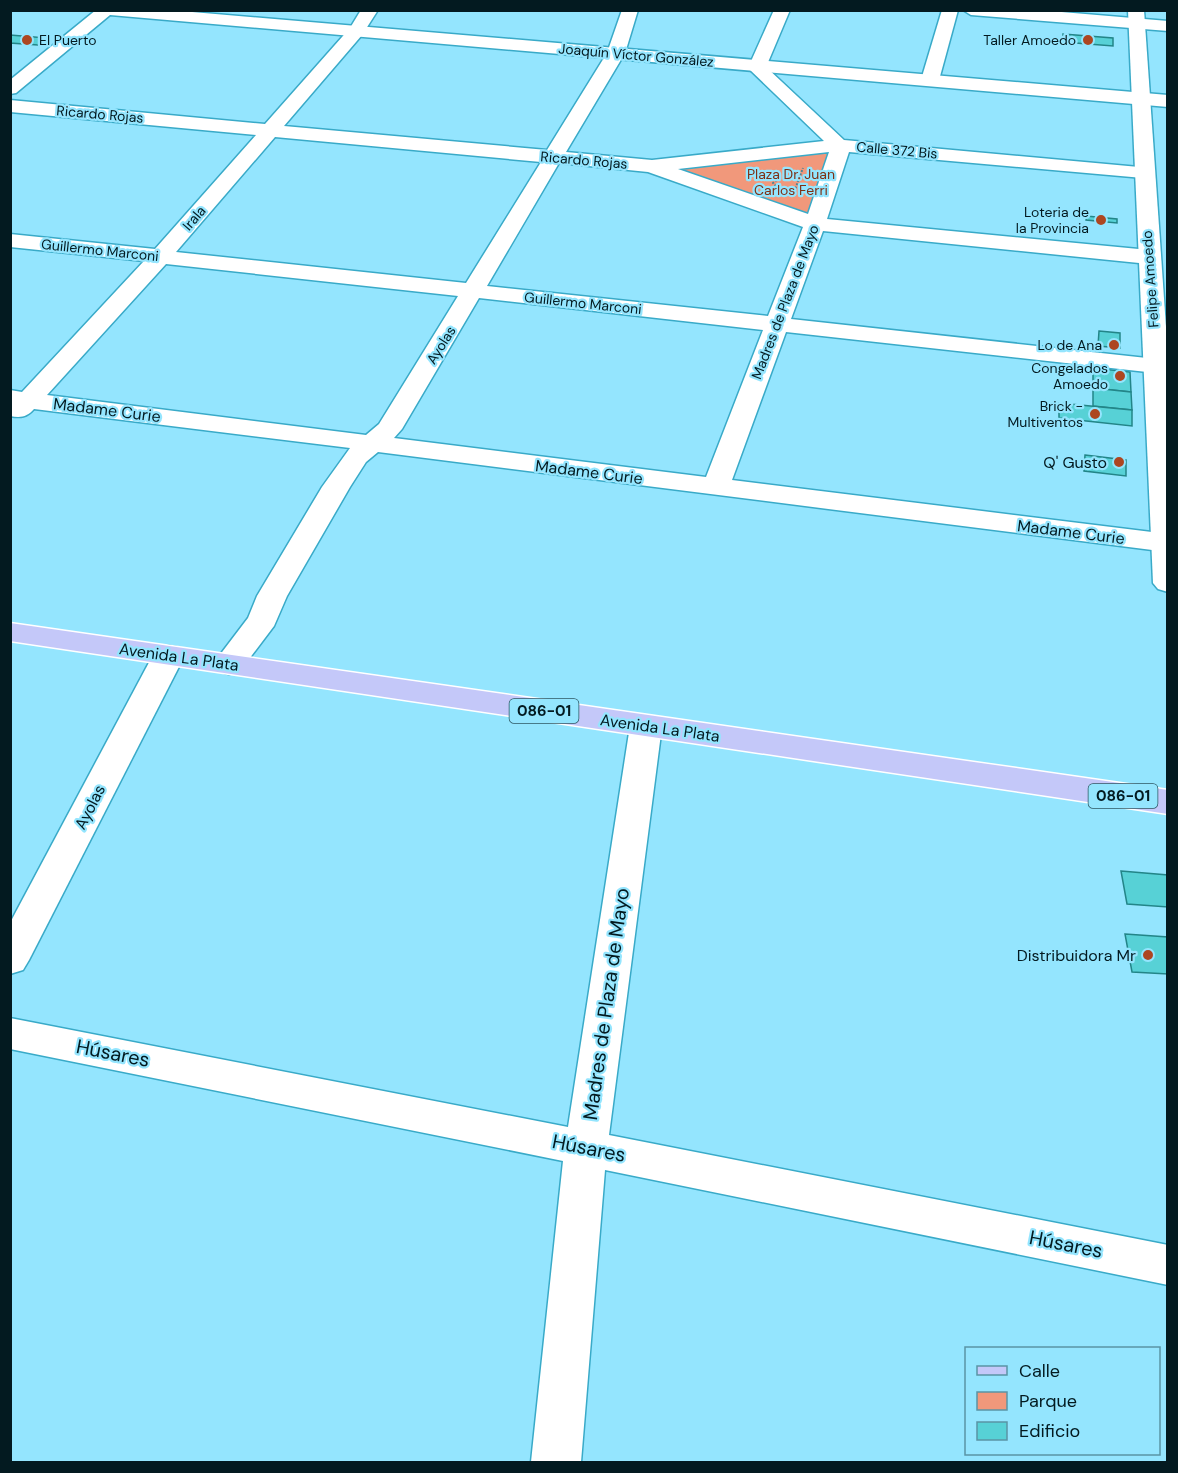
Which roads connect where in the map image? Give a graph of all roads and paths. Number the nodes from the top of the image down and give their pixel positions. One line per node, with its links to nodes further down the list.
1 (370, 10): 9 (street, Irala)
2 (630, 10): 10 (street, Ayolas)
3 (783, 10): 11 (street)
4 (950, 10): 12 (street)
5 (971, 10): 7 (street)
6 (106, 11): 9 (street, Joaquín Víctor González); 13 (street)
7 (1136, 17): 8 (street); 14 (street, Felipe Amoedo)
8 (1167, 26)
9 (356, 31): 10 (street, Joaquín Víctor González); 17 (street, Irala)
10 (616, 53): 11 (street, Joaquín Víctor González); 19 (street, Ayolas)
11 (757, 65): 12 (street, Joaquín Víctor González); 18 (street)
12 (930, 80): 14 (street, Joaquín Víctor González)
13 (10, 89)
14 (1140, 99): 15 (street, Joaquín Víctor González); 23 (street, Felipe Amoedo)
15 (1167, 101)
16 (10, 106): 17 (street, Ricardo Rojas)
17 (270, 130): 19 (street, Ricardo Rojas); 28 (street, Irala)
18 (839, 145): 20 (street, Calle 372 Bis); 23 (street, Calle 372 Bis); 26 (street, Madres de Plaza de Mayo)
19 (555, 157): 21 (street, Ricardo Rojas); 30 (street, Ayolas)
20 (789, 162): 21 (street, Calle 372 Bis); 22 (path); 22 (path); 24 (path)
21 (651, 166): 25 (street, Ricardo Rojas)
22 (803, 167): 25 (path)
23 (1143, 171): 29 (street, Felipe Amoedo)
24 (777, 188)
25 (771, 210): 26 (street, Ricardo Rojas)
26 (815, 224): 29 (street, Ricardo Rojas); 31 (street, Madres de Plaza de Mayo)
27 (10, 240): 28 (street, Guillermo Marconi)
28 (160, 257): 30 (street, Guillermo Marconi); 33 (street, Irala)
29 (1149, 257): 32 (street, Felipe Amoedo)
30 (474, 291): 31 (street, Guillermo Marconi); 35 (street, Ayolas)
31 (776, 324): 32 (street, Guillermo Marconi); 36 (street, Madres de Plaza de Mayo)
32 (1160, 370): 37 (street, Felipe Amoedo)
33 (21, 399): 34 (street, Irala); 35 (street, Madame Curie)
34 (10, 418)
35 (370, 445): 36 (street, Madame Curie); 41 (street, Ayolas)
36 (715, 488): 37 (street, Madame Curie)
37 (1166, 543): 38 (street, Felipe Amoedo)
38 (1167, 583)
39 (10, 632): 40 (main road, Avenida La Plata / 086-01)
40 (169, 655): 41 (main road, Avenida La Plata / 086-01); 44 (street, Ayolas)
41 (229, 664): 42 (main road, Avenida La Plata / 086-01)
42 (646, 726): 43 (main road, Avenida La Plata / 086-01); 46 (street, Madres de Plaza de Mayo)
43 (1167, 802)
44 (10, 960)
45 (10, 1033): 46 (street, Húsares)
46 (586, 1147): 47 (street, Húsares); 48 (street, Madres de Plaza de Mayo)
47 (1167, 1265)
48 (556, 1462)

